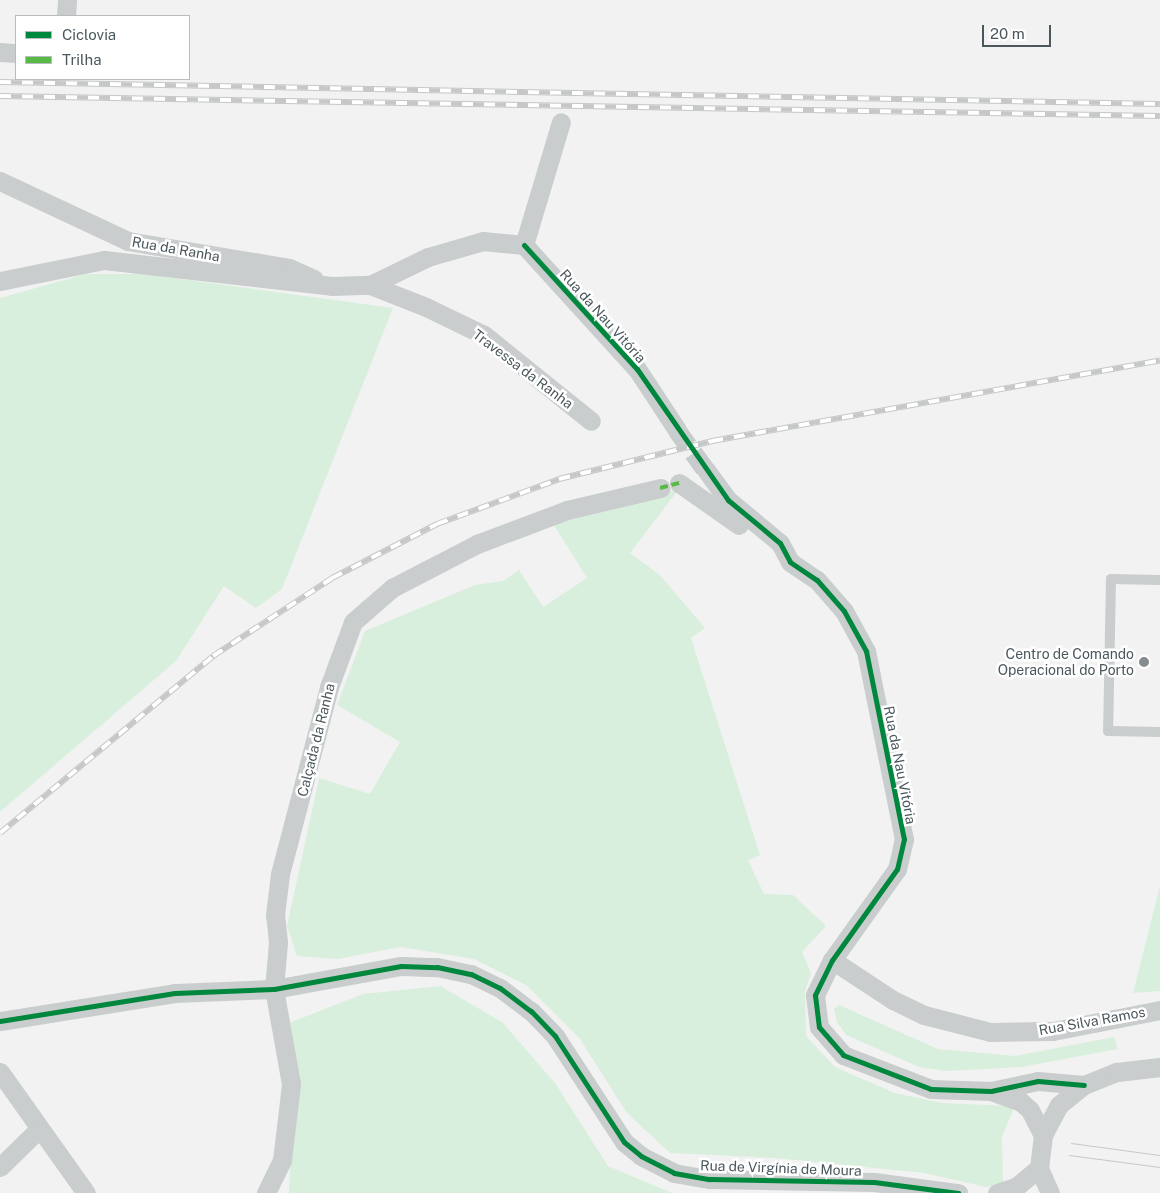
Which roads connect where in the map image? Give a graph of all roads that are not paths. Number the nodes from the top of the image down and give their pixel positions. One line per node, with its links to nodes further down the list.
1 (67, 0): 2 (street)
2 (66, 15)
3 (0, 52): 4 (street)
4 (15, 53)
5 (561, 122): 7 (street)
6 (0, 181): 10 (street, Rua da Ranha)
7 (524, 245): 9 (street, Rua da Ranha); 12 (street, Rua da Nau Vitória)
8 (0, 281): 10 (street, Rua da Ranha)
9 (370, 285): 10 (street, Rua da Ranha); 11 (street, Travessa da Ranha)
10 (332, 286)
11 (591, 421)
12 (676, 430)
13 (706, 470): 16 (street, Rua da Nau Vitória)
14 (679, 483): 16 (street)
15 (660, 488): 20 (street, Calçada da Ranha)
16 (790, 562): 19 (street, Rua da Nau Vitória)
17 (1160, 580): 18 (lane)
18 (1160, 732)
19 (832, 960): 21 (street, Rua Silva Ramos); 26 (street, Rua da Nau Vitória)
20 (274, 989): 22 (street, Rua de Virgínia de Moura); 32 (street, Calçada da Ranha); 33 (street, Rua de Virgínia de Moura)
21 (1160, 1010)
22 (0, 1021)
23 (1160, 1066): 25 (street)
24 (0, 1072): 27 (street)
25 (1084, 1085): 26 (street, Rua da Nau Vitória); 28 (street)
26 (992, 1091): 28 (street, Rua da Nau Vitória)
27 (39, 1129): 29 (street); 31 (street)
28 (1043, 1135): 30 (street)
29 (0, 1167)
30 (1040, 1168): 34 (street); 35 (street)
31 (86, 1193)
32 (266, 1193)
33 (958, 1193)
34 (997, 1193)
35 (1050, 1193)

